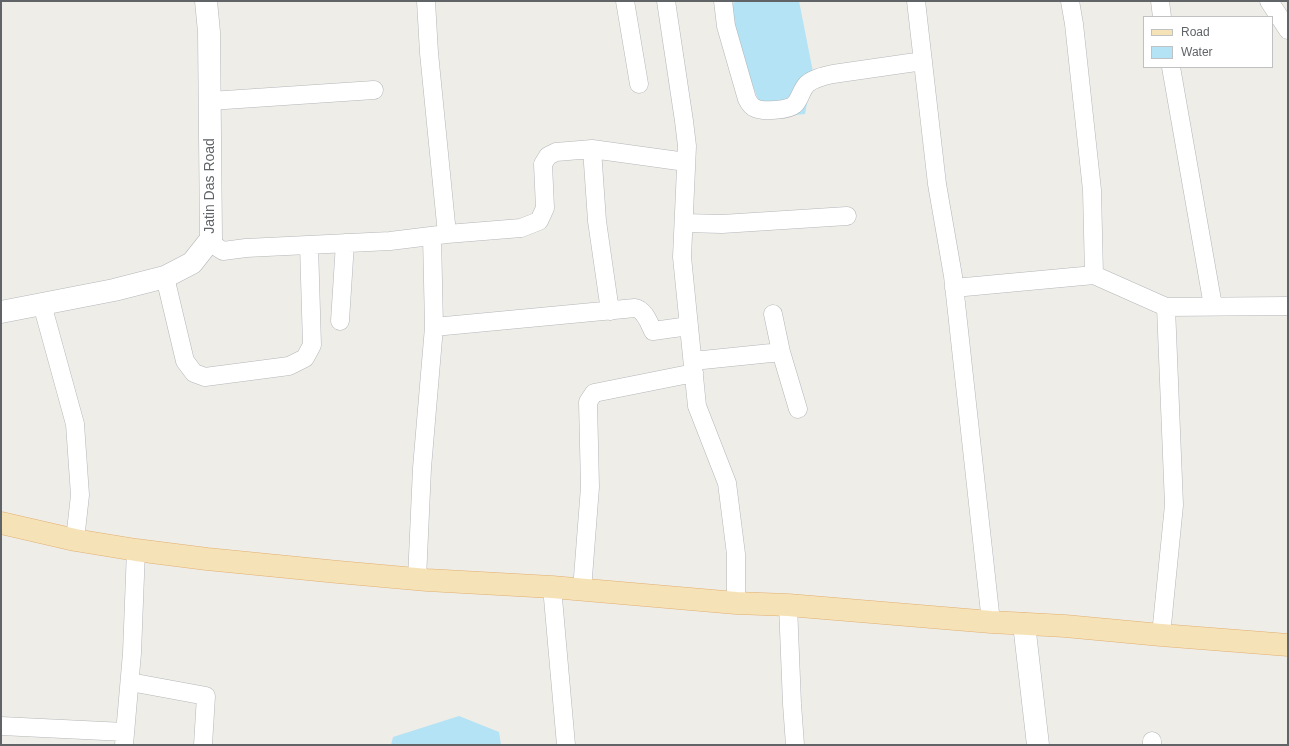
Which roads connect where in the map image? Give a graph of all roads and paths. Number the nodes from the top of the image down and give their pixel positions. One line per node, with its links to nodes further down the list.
1 (206, 1): 16 (street, Jatin Das Road)
2 (426, 1): 21 (street)
3 (625, 1): 14 (street)
4 (666, 1): 18 (street)
5 (723, 1): 12 (street)
6 (916, 1): 12 (street)
7 (1070, 1): 25 (street)
8 (1160, 1): 10 (street)
9 (1269, 1): 11 (street)
10 (1162, 16)
11 (1288, 30)
12 (923, 61): 27 (street)
13 (1171, 68): 29 (street)
14 (639, 84)
15 (374, 90): 16 (street)
16 (210, 101): 22 (street, Jatin Das Road)
17 (592, 149): 18 (street); 21 (street); 32 (street)
18 (686, 162): 20 (street)
19 (846, 216): 20 (street)
20 (684, 223): 36 (street)
21 (440, 235): 23 (street); 37 (street)
22 (209, 242): 24 (street); 26 (street, Jatin Das Road)
23 (345, 243): 24 (street); 35 (street)
24 (308, 245): 26 (street)
25 (1094, 275): 27 (street); 31 (street)
26 (165, 277): 28 (street, Jatin Das Road)
27 (954, 288): 49 (street)
28 (42, 304): 33 (street, Jatin Das Road); 42 (street)
29 (1213, 306): 30 (street); 31 (street)
30 (1288, 306)
31 (1166, 307): 51 (street)
32 (610, 310): 36 (street); 37 (street)
33 (1, 312)
34 (773, 314): 38 (street)
35 (340, 321)
36 (689, 326): 39 (street)
37 (434, 327): 44 (street)
38 (781, 352): 39 (street); 40 (street)
39 (693, 367): 46 (street); 47 (street)
40 (798, 408)
41 (1, 523): 42 (main road)
42 (75, 540): 43 (main road)
43 (136, 550): 44 (main road); 53 (street)
44 (417, 579): 45 (main road)
45 (552, 587): 46 (main road); 57 (street)
46 (582, 590): 47 (main road)
47 (736, 603): 48 (main road)
48 (788, 605): 49 (main road); 58 (street)
49 (991, 622): 50 (main road)
50 (1024, 624): 51 (main road); 59 (street)
51 (1161, 635): 52 (main road)
52 (1288, 645)
53 (130, 682): 55 (street); 56 (street)
54 (1, 726): 55 (street)
55 (125, 739)
56 (203, 745)
57 (566, 745)
58 (795, 745)
59 (1038, 745)

